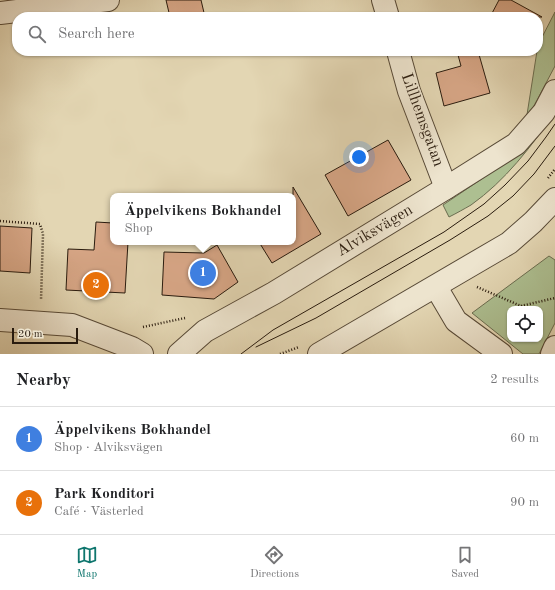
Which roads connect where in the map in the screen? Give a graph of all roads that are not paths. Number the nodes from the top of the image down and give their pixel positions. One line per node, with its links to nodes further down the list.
1 (108, 0): 4 (street)
2 (383, 0): 3 (street)
3 (387, 12)
4 (0, 13)
5 (399, 56): 7 (street, Lillhemsgatan)
6 (555, 91): 7 (street, Alviksvägen)
7 (446, 188): 13 (street, Alviksvägen)
8 (555, 199): 9 (street)
9 (436, 287): 14 (street); 15 (street)
10 (0, 320): 12 (street)
11 (555, 347): 16 (street)
12 (142, 354)
13 (179, 354)
14 (319, 354)
15 (501, 354)
16 (552, 354)

